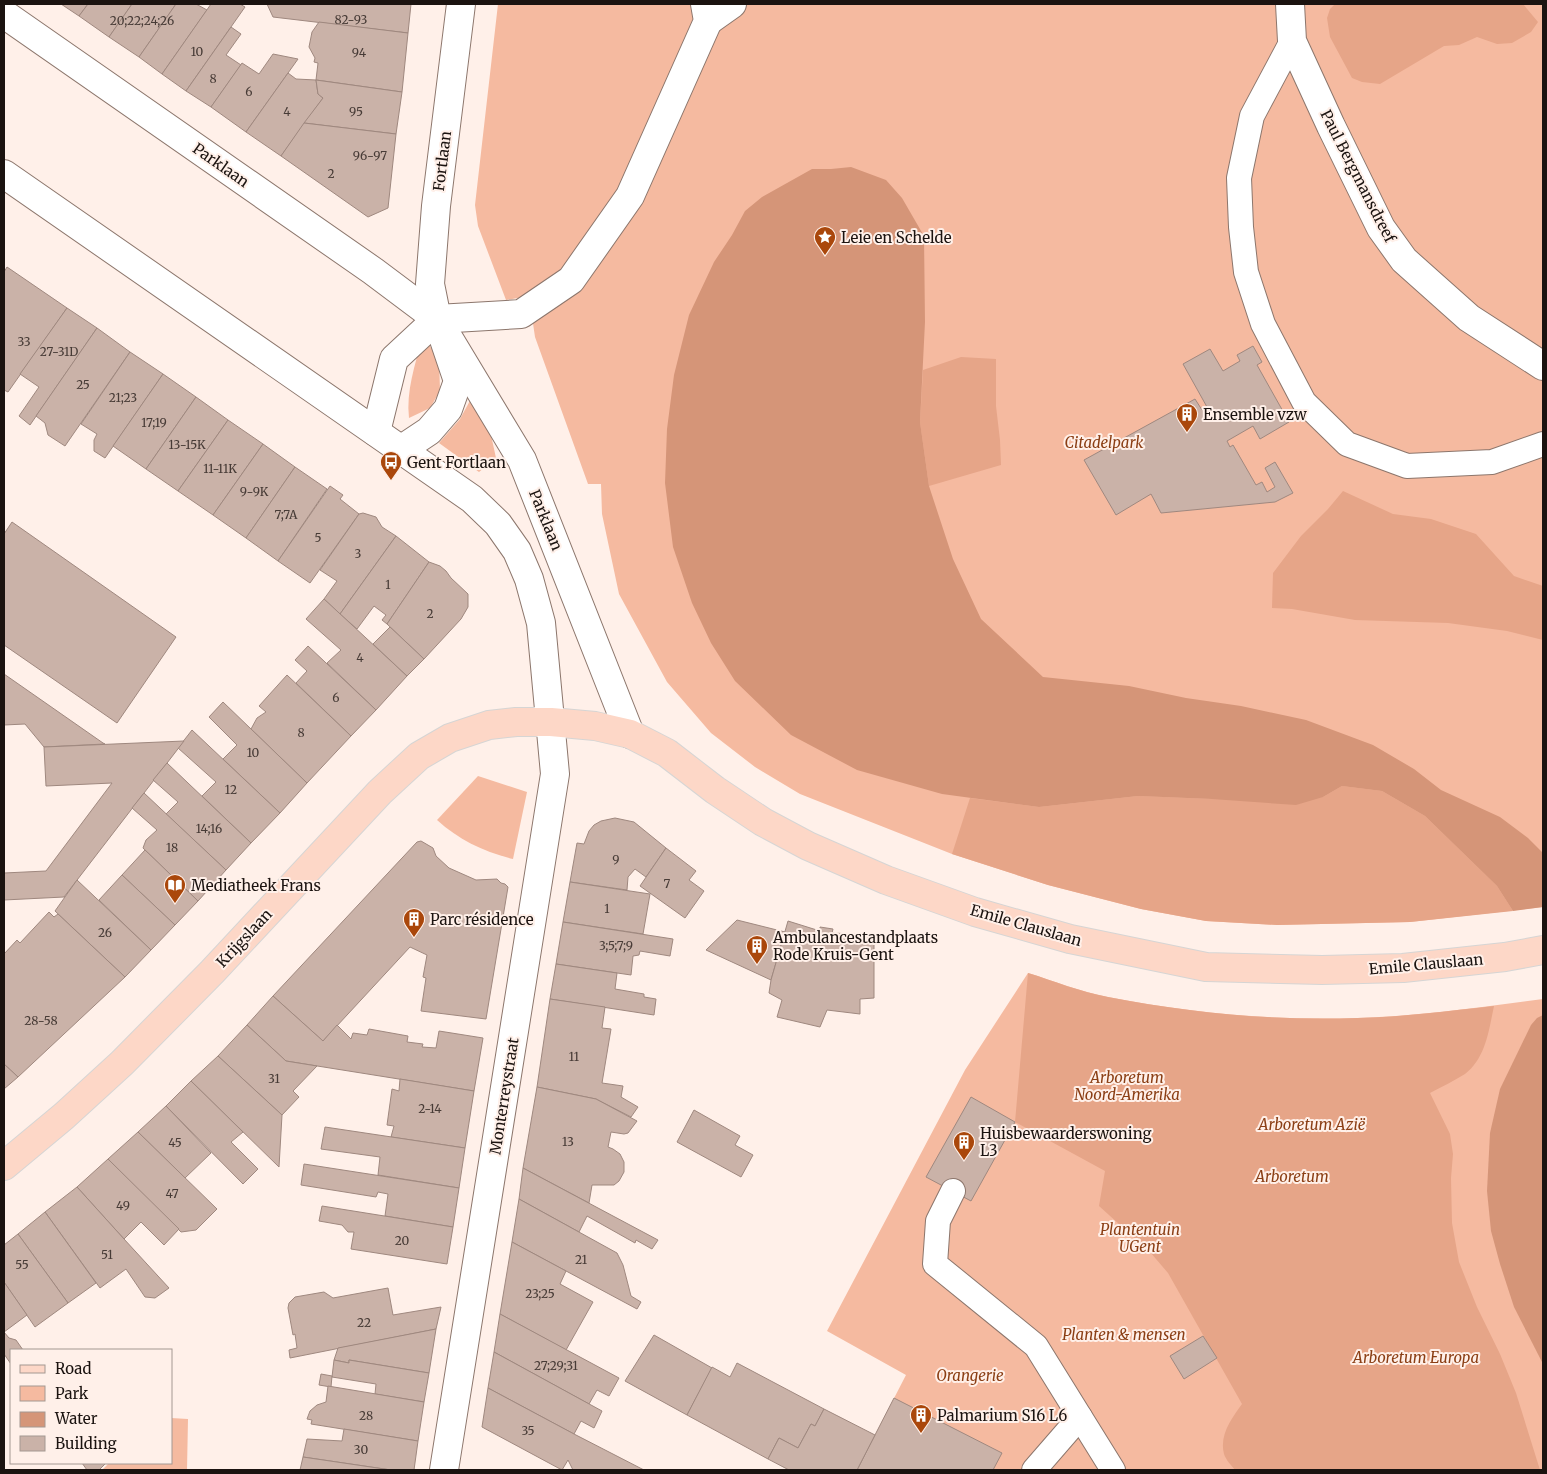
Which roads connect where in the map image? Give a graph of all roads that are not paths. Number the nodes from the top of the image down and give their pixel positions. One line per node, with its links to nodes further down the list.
1 (461, 4): 8 (street, Fortlaan)
2 (732, 4): 4 (street)
3 (1290, 4): 6 (street, Paul Bergmansdreef)
4 (706, 12): 8 (street)
5 (4, 14): 8 (street, Parklaan)
6 (1292, 41): 9 (street, Paul Bergmansdreef); 11 (lane)
7 (4, 174): 10 (street)
8 (437, 319): 10 (street); 12 (street); 14 (street, Parklaan)
9 (1543, 366)
10 (376, 432): 12 (street)
11 (1543, 444)
12 (402, 449): 13 (street)
13 (551, 722): 14 (main road, Emile Clauslaan); 16 (main road, Krijgslaan); 19 (street, Monterreystraat)
14 (630, 734): 15 (main road, Emile Clauslaan)
15 (1543, 950)
16 (4, 1166)
17 (954, 1191): 18 (lane)
18 (1080, 1417): 20 (lane); 21 (lane)
19 (444, 1470)
20 (1034, 1470)
21 (1113, 1470)

